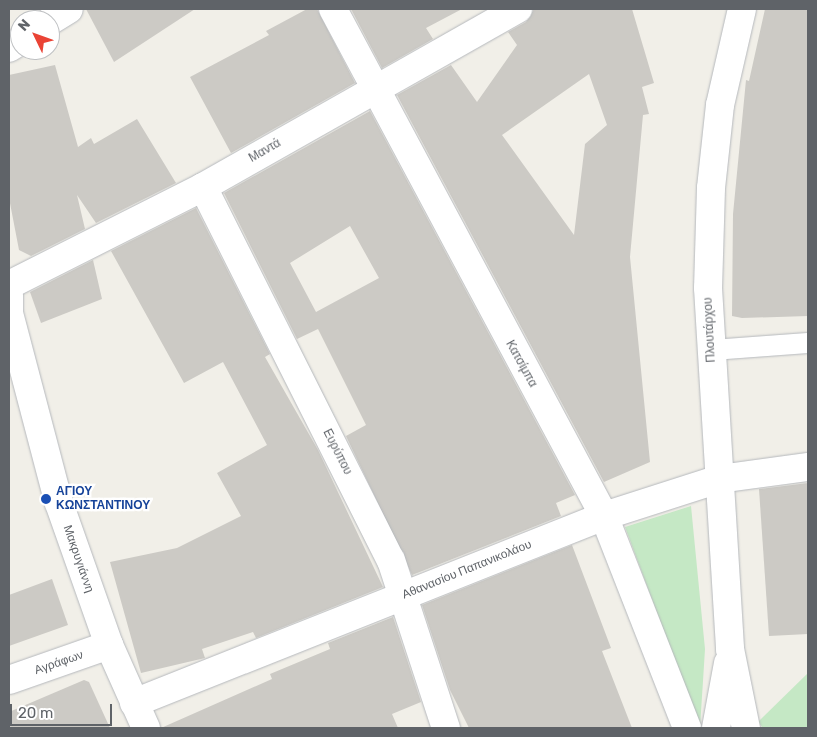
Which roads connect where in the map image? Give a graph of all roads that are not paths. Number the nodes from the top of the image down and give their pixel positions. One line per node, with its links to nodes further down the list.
1 (333, 9): 4 (street, Κατσίμπα)
2 (518, 9): 4 (street, Μαντά)
3 (742, 9): 9 (street, Πλουτάρχου)
4 (375, 88): 5 (street, Μαντά); 12 (street, Κατσίμπα)
5 (203, 187): 6 (street, Μαντά); 13 (street, Ευρύπου)
6 (9, 285)
7 (9, 295): 14 (street, Μακρυγιάννη)
8 (808, 343): 9 (lane)
9 (712, 350): 11 (street, Πλουτάρχου)
10 (808, 467): 11 (street, Αθανασίου Παπανικολάου)
11 (719, 479): 12 (street, Αθανασίου Παπανικολάου); 15 (street, Πλουτάρχου)
12 (604, 516): 13 (street, Αθανασίου Παπανικολάου); 20 (street, Κατσίμπα)
13 (403, 596): 17 (street, Αθανασίου Παπανικολάου); 19 (street, Ευρύπου)
14 (108, 645): 16 (street, Αγράφων); 17 (street, Μακρυγιάννη)
15 (731, 652): 21 (street); 22 (street)
16 (9, 680)
17 (134, 704): 18 (street, Μακρυγιάννη)
18 (146, 728)
19 (446, 728)
20 (687, 728)
21 (716, 728)
22 (746, 728)

